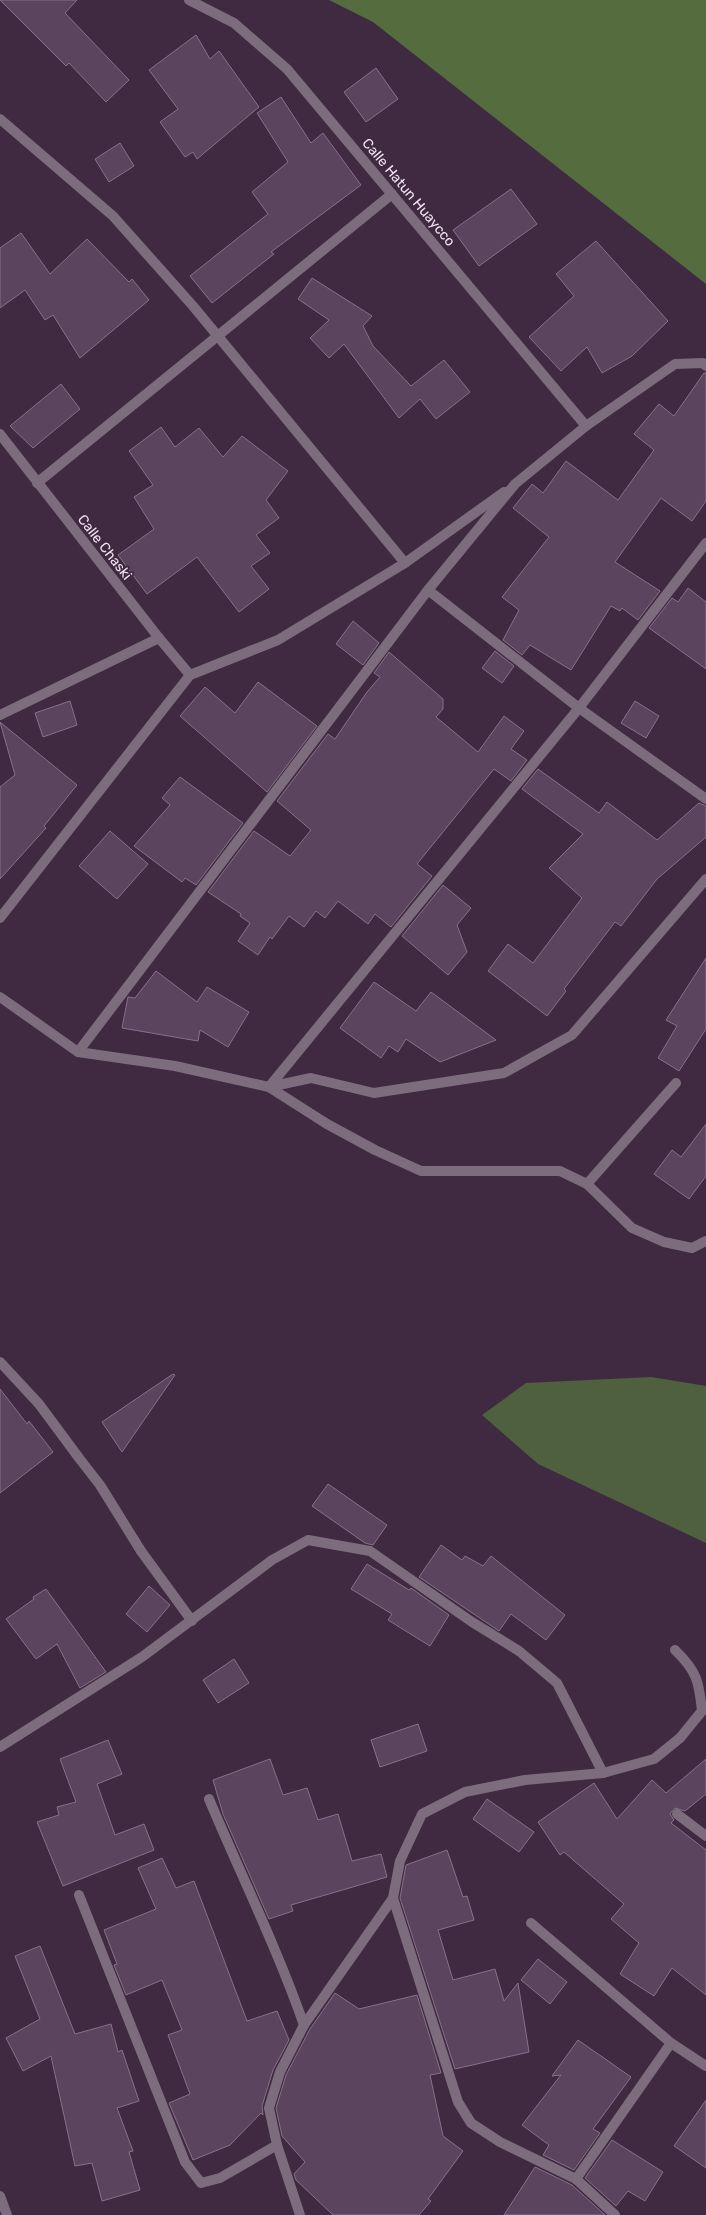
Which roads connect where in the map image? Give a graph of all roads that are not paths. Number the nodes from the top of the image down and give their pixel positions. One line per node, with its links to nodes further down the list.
1 (189, 0): 3 (street, Calle Hatun Huaycco)
2 (0, 120): 4 (street)
3 (392, 194): 4 (street); 6 (street, Calle Hatun Huaycco)
4 (218, 336): 8 (street); 11 (street)
5 (706, 366): 6 (street)
6 (586, 426): 9 (street)
7 (0, 434): 8 (street, Calle Chaski)
8 (37, 483): 13 (street, Calle Chaski)
9 (515, 484): 11 (street); 12 (street)
10 (706, 543): 15 (street)
11 (405, 563): 14 (street)
12 (428, 590): 15 (street); 21 (street)
13 (159, 638): 14 (street, Calle Chaski); 16 (street)
14 (190, 675): 19 (street)
15 (579, 708): 17 (street); 23 (street)
16 (0, 715)
17 (706, 799)
18 (706, 879): 23 (street)
19 (0, 918)
20 (0, 997): 21 (street)
21 (78, 1052): 23 (street)
22 (676, 1083): 24 (street)
23 (268, 1087): 24 (street)
24 (587, 1184): 25 (street)
25 (706, 1241)
26 (0, 1362): 27 (street)
27 (192, 1621): 29 (street); 30 (street)
28 (675, 1650): 30 (street)
29 (0, 1747)
30 (603, 1773): 35 (street)
31 (209, 1799): 37 (street)
32 (677, 1814): 33 (street)
33 (706, 1836)
34 (79, 1895): 40 (street)
35 (393, 1898): 37 (street); 41 (street)
36 (531, 1923): 38 (street)
37 (304, 2025): 40 (street)
38 (671, 2043): 39 (street); 41 (street)
39 (706, 2066)
40 (278, 2144): 44 (street)
41 (576, 2179): 45 (street)
42 (0, 2196): 43 (street)
43 (7, 2215)
44 (300, 2215)
45 (614, 2215)

